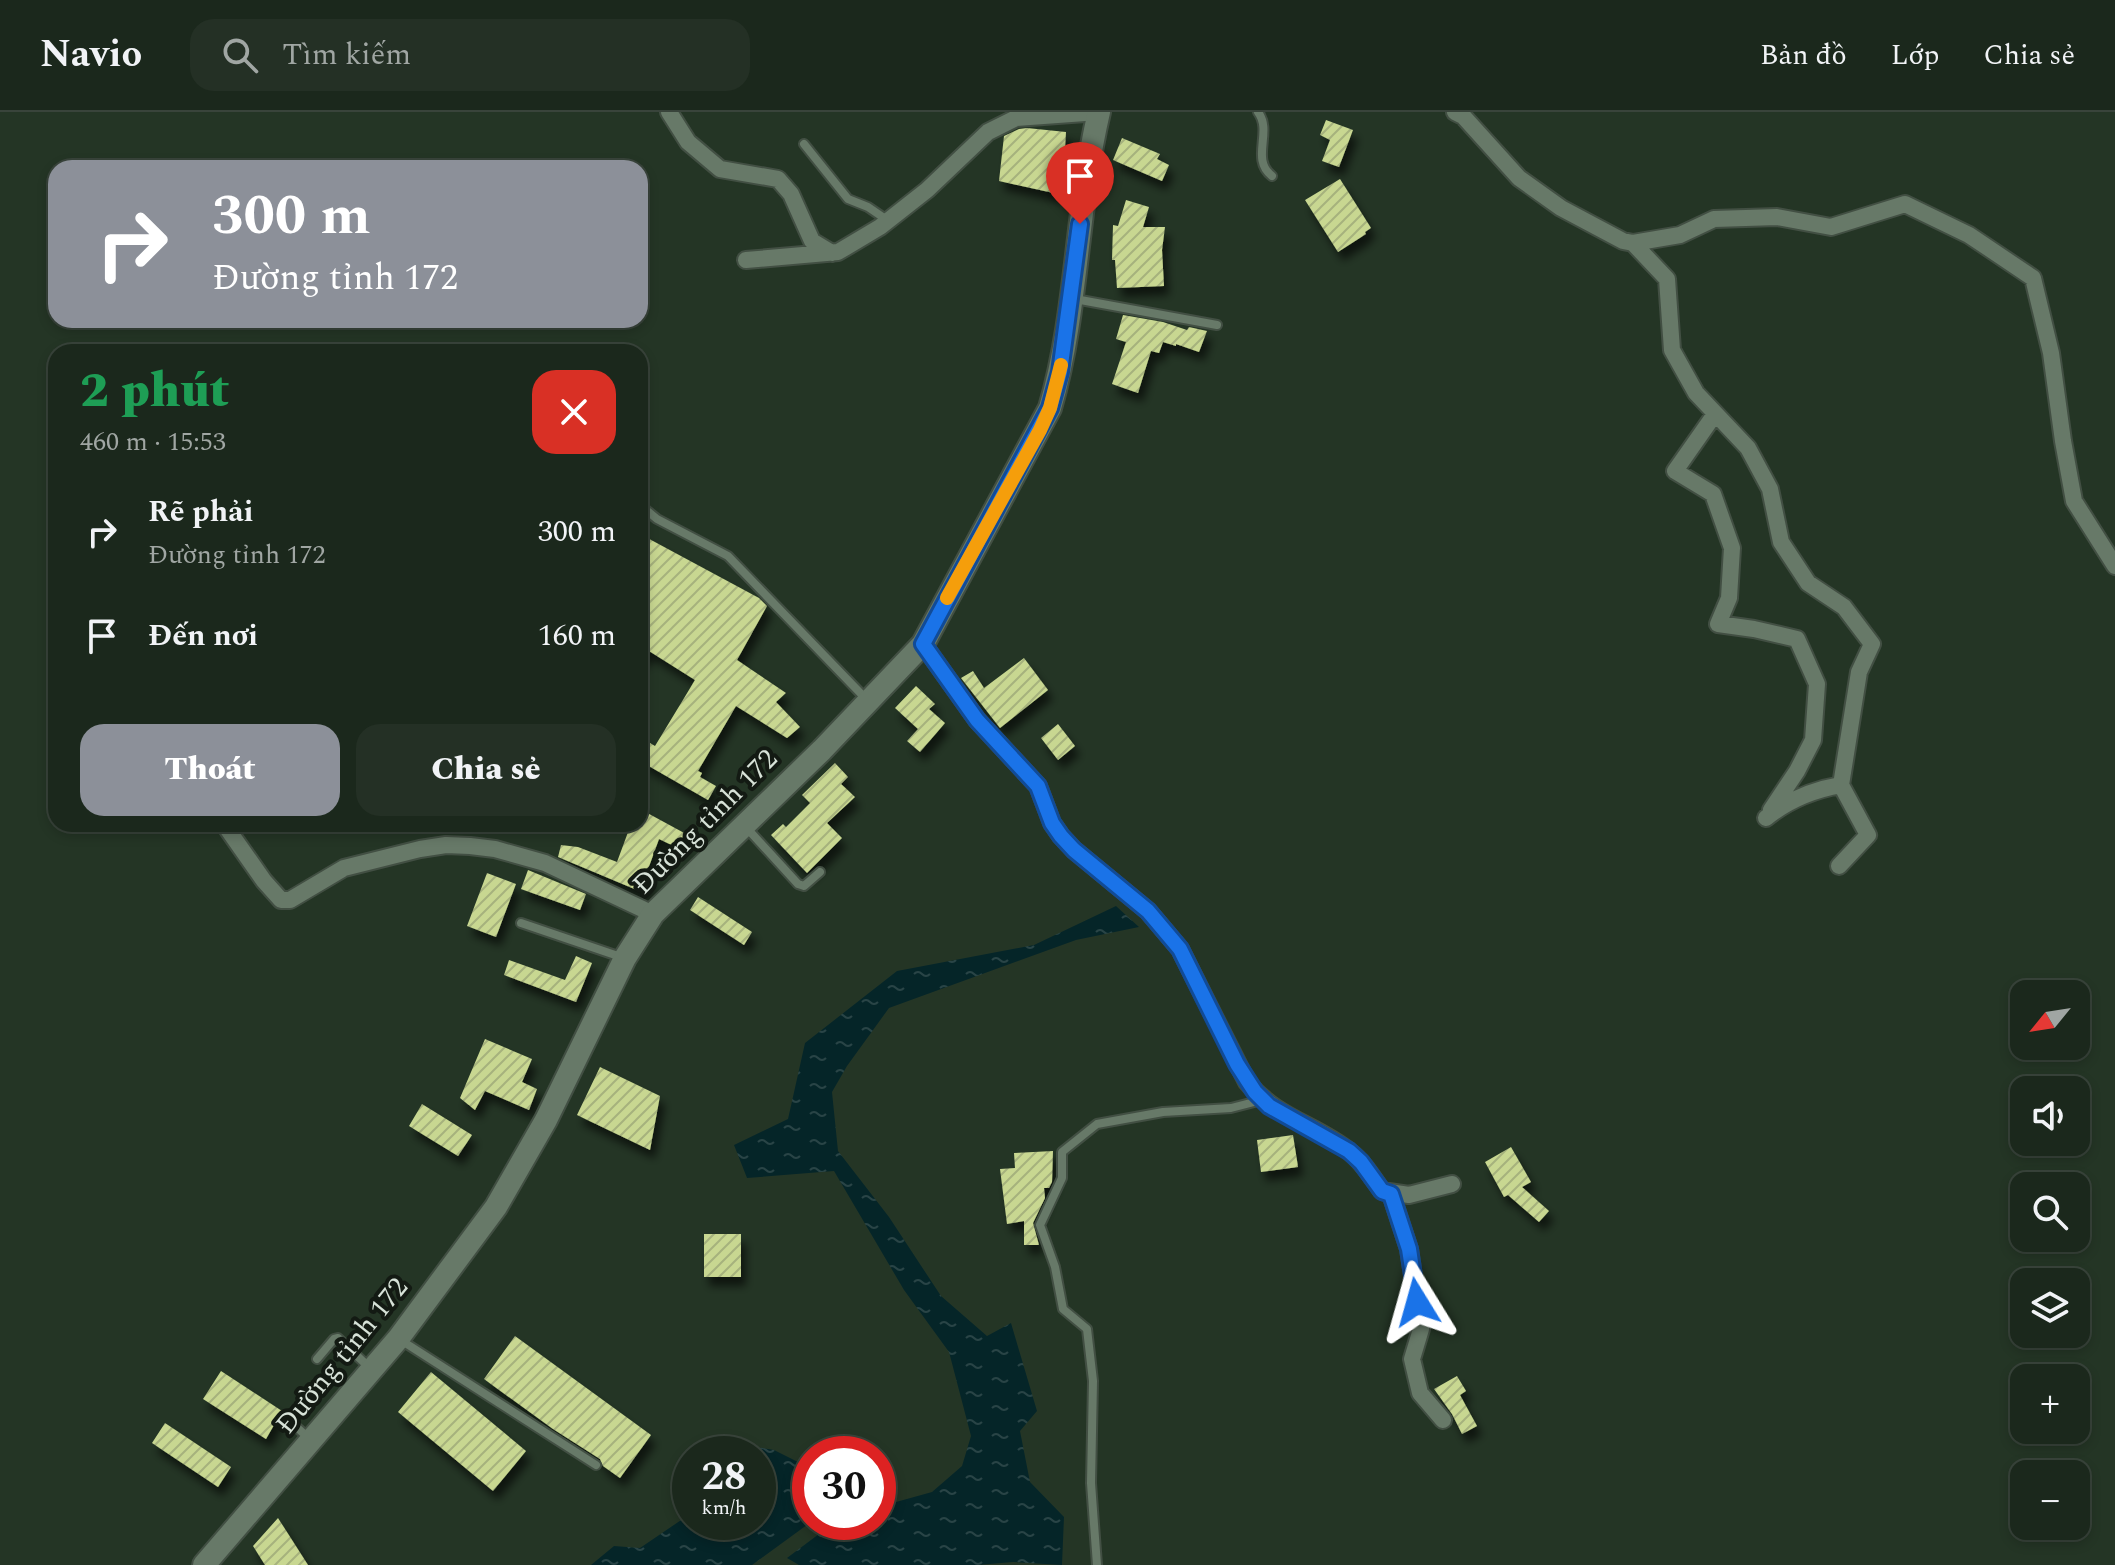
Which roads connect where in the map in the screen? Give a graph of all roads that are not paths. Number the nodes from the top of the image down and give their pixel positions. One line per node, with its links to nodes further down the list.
1 (669, 112): 10 (street)
2 (1099, 112): 5 (street); 12 (main road, Đường tỉnh 172)
3 (1258, 112): 7 (lane)
4 (1455, 112): 9 (street)
5 (998, 119): 8 (street)
6 (804, 144): 8 (lane)
7 (1272, 176)
8 (888, 221): 10 (street)
9 (1633, 243): 14 (street); 16 (street)
10 (832, 253): 11 (street)
11 (746, 260)
12 (1070, 299): 13 (lane); 17 (main road, Đường tỉnh 172)
13 (1217, 325)
14 (1715, 414): 19 (street); 19 (street)
15 (648, 514): 18 (lane)
16 (2115, 566)
17 (923, 644): 18 (main road, Đường tỉnh 172); 27 (street)
18 (869, 702): 20 (main road, Đường tỉnh 172)
19 (1841, 785): 22 (street)
20 (744, 825): 23 (lane); 24 (main road, Đường tỉnh 172)
21 (230, 832): 24 (street)
22 (1839, 866)
23 (820, 872)
24 (653, 914): 26 (main road, Đường tỉnh 172)
25 (521, 923): 26 (lane)
26 (625, 958): 30 (main road, Đường tỉnh 172)
27 (1263, 1100): 29 (street); 38 (lane)
28 (1452, 1184): 29 (street)
29 (1391, 1194): 34 (street)
30 (398, 1339): 32 (main road, Đường tỉnh 172); 36 (lane)
31 (317, 1359): 32 (lane)
32 (372, 1370): 35 (main road, Đường tỉnh 172)
33 (285, 1417): 35 (lane)
34 (1443, 1420)
35 (312, 1441): 37 (main road, Đường tỉnh 172)
36 (596, 1465)
37 (204, 1565)
38 (1097, 1565)

